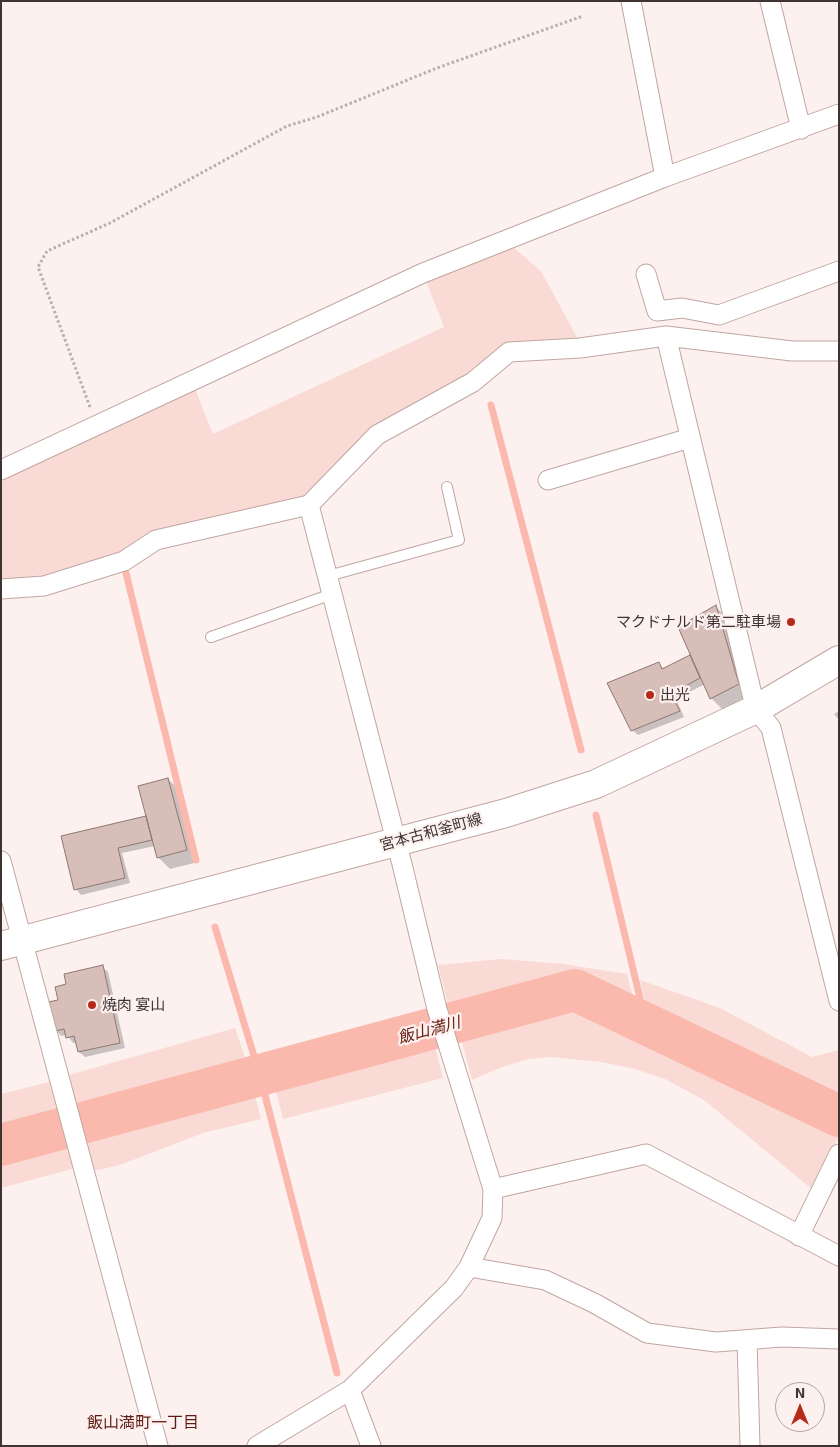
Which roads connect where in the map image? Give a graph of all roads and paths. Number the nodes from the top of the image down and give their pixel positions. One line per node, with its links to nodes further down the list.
1 (631, 1): 6 (street)
2 (770, 1): 5 (street)
3 (583, 16): 11 (path)
4 (839, 114): 5 (street)
5 (801, 129): 6 (street)
6 (665, 177): 11 (street)
7 (839, 271): 8 (street)
8 (646, 274)
9 (666, 336): 10 (street); 12 (street); 16 (street)
10 (839, 351)
11 (97, 426): 13 (street)
12 (690, 438): 14 (street); 21 (street)
13 (1, 470)
14 (548, 480)
15 (447, 487): 17 (lane)
16 (309, 505): 17 (street); 18 (street)
17 (330, 585): 19 (lane); 22 (street)
18 (1, 589)
19 (211, 637)
20 (839, 660): 21 (street, 宮本古和釜町線)
21 (756, 709): 22 (street, 宮本古和釜町線); 25 (street)
22 (396, 842): 24 (street, 宮本古和釜町線); 27 (street)
23 (1, 861): 24 (street)
24 (12, 943): 34 (street)
25 (839, 1000)
26 (839, 1154): 28 (street)
27 (493, 1189): 28 (street); 30 (street)
28 (799, 1236): 29 (street)
29 (839, 1256)
30 (470, 1268): 32 (street); 33 (street)
31 (839, 1339): 32 (street)
32 (748, 1340): 37 (street)
33 (350, 1390): 35 (street); 36 (street)
34 (158, 1446)
35 (257, 1446)
36 (372, 1446)
37 (750, 1446)

